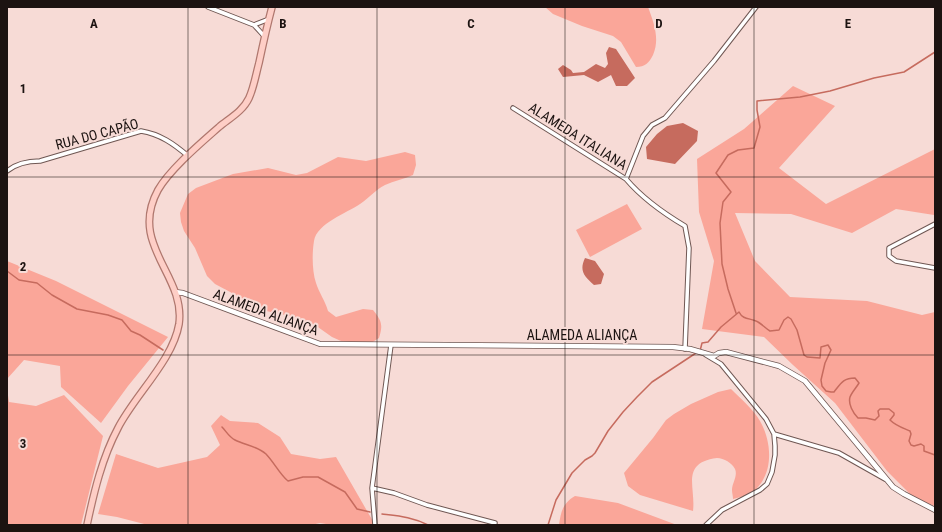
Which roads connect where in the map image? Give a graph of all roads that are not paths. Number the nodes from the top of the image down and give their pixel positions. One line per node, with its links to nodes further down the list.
1 (208, 7): 5 (street)
2 (272, 7): 4 (main road)
3 (756, 7): 10 (street)
4 (269, 19): 5 (street); 6 (main road)
5 (254, 25): 6 (street)
6 (265, 37): 8 (main road)
7 (513, 108): 10 (street, ALAMEDA ITALIANA)
8 (188, 156): 9 (street, RUA DO CAPÃO); 13 (main road)
9 (7, 171)
10 (626, 179): 15 (street, ALAMEDA ITALIANA)
11 (935, 224): 12 (street)
12 (935, 268)
13 (175, 292): 14 (street, ALAMEDA ALIANÇA); 22 (main road)
14 (391, 345): 15 (street, ALAMEDA ALIANÇA); 19 (street)
15 (688, 349): 16 (street, ALAMEDA ALIANÇA)
16 (702, 352): 17 (street); 18 (street, ALAMEDA ALIANÇA)
17 (774, 434): 18 (street); 24 (street)
18 (888, 480): 20 (street, ALAMEDA ALIANÇA)
19 (372, 488): 21 (street); 23 (street)
20 (935, 510)
21 (495, 523)
22 (87, 525)
23 (375, 525)
24 (706, 525)

